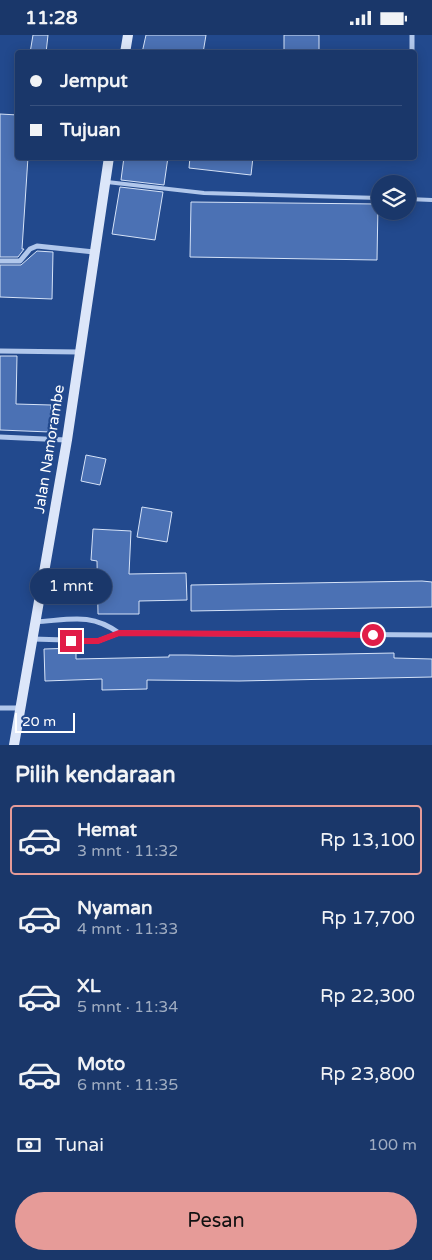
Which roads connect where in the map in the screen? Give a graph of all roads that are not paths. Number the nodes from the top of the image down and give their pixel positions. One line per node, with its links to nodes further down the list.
1 (128, 35): 3 (main road)
2 (412, 35): 4 (street)
3 (126, 50)
4 (412, 50)
5 (108, 160): 6 (main road, Jalan Namorambe)
6 (105, 182): 7 (lane); 10 (main road, Jalan Namorambe)
7 (371, 198)
8 (416, 199): 9 (lane)
9 (432, 200)
10 (94, 252): 11 (street); 13 (main road, Jalan Namorambe)
11 (0, 261)
12 (0, 351): 13 (street)
13 (79, 352): 15 (main road, Jalan Namorambe)
14 (0, 437): 15 (street)
15 (67, 440): 16 (main road, Jalan Namorambe)
16 (35, 622): 17 (street); 19 (main road, Jalan Namorambe)
17 (119, 633): 18 (street); 19 (street)
18 (432, 635)
19 (33, 639): 21 (main road, Jalan Namorambe)
20 (0, 708): 21 (street)
21 (20, 708): 22 (main road, Jalan Namorambe)
22 (14, 745)

